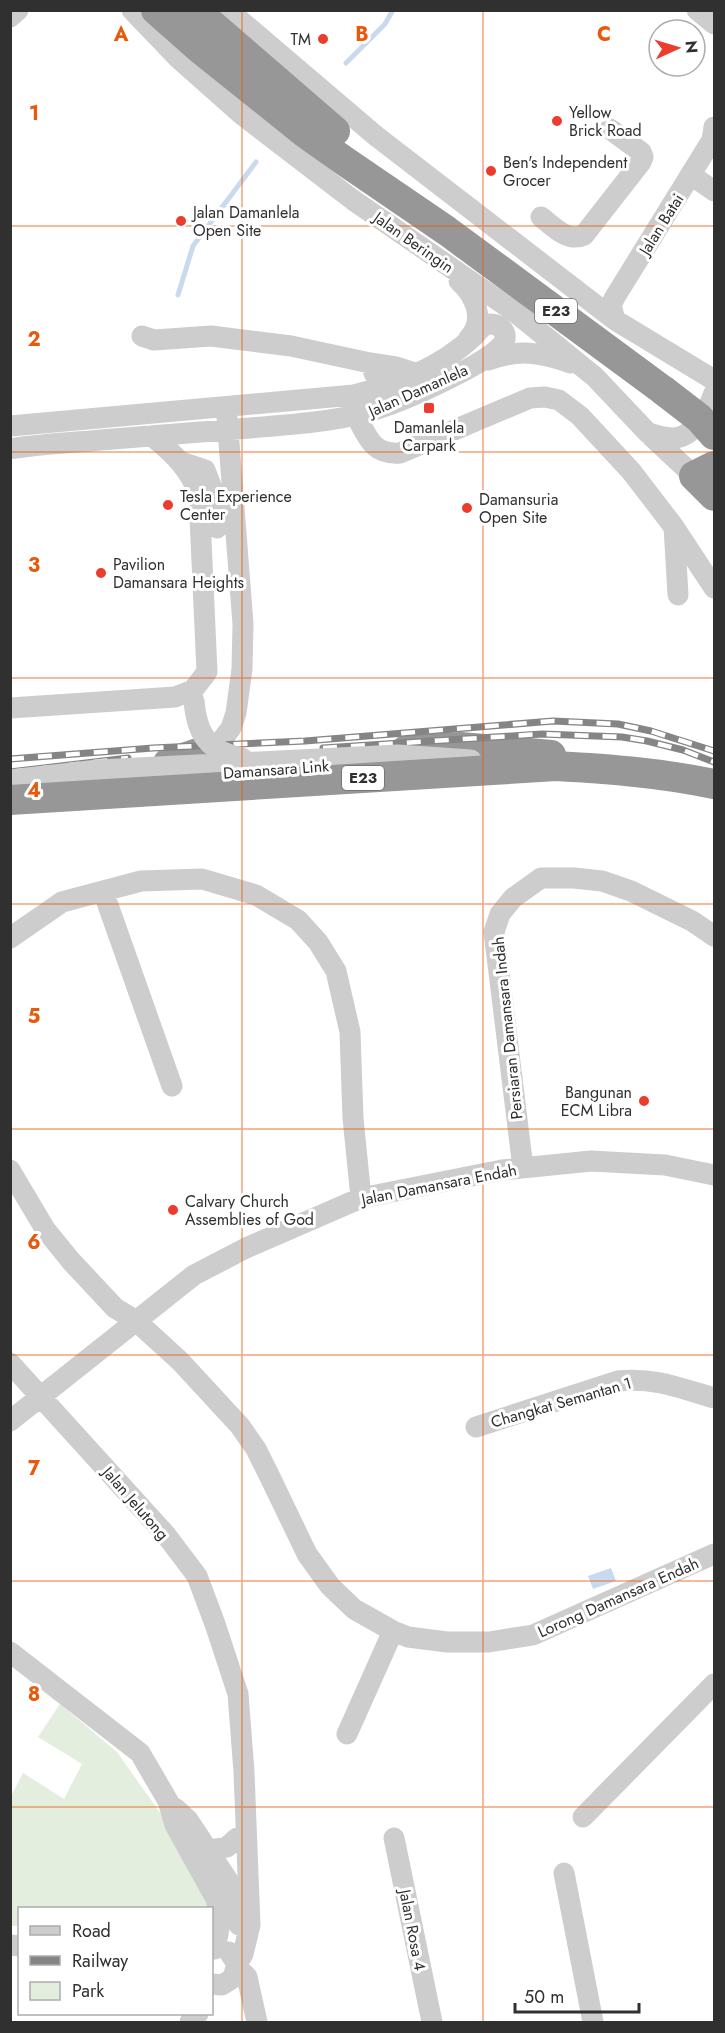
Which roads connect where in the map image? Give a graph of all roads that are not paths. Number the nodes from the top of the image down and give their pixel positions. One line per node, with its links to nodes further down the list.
1 (18, 10): 6 (street)
2 (195, 10): 13 (highway, E23)
3 (697, 10): 7 (street)
4 (139, 12): 13 (highway); 14 (street, Jalan Beringin)
5 (236, 13): 15 (street)
6 (10, 17)
7 (714, 24)
8 (714, 126): 10 (street, Jalan Batai); 15 (street, Jalan Batai)
9 (610, 129): 12 (street)
10 (692, 175): 11 (street); 16 (street, Jalan Batai)
11 (714, 191)
12 (541, 217)
13 (447, 231): 32 (highway, E23, bridge)
14 (426, 251): 18 (street); 23 (street, Jalan Beringin)
15 (585, 296): 16 (street)
16 (615, 320): 19 (street)
17 (142, 336): 20 (street)
18 (454, 353): 21 (street, Jalan Damanlela); 22 (street, Jalan Damanlela)
19 (669, 354): 24 (street); 25 (street)
20 (370, 363): 22 (street); 26 (street)
21 (472, 367): 23 (street); 26 (street, Jalan Damanlela)
22 (418, 374): 26 (street, Jalan Damanlela)
23 (595, 377): 31 (street, Jalan Beringin)
24 (714, 380)
25 (714, 392): 31 (street)
26 (386, 397): 27 (street, Jalan Damanlela); 28 (street, Jalan Damanlela)
27 (226, 408): 29 (street, Jalan Damanlela); 30 (street)
28 (356, 416): 30 (street, Jalan Damanlela); 37 (street)
29 (10, 426)
30 (228, 431): 33 (street, Jalan Damanlela); 45 (street)
31 (648, 433): 36 (street, Jalan Beringin)
32 (714, 435)
33 (152, 436): 34 (street, Jalan Damanlela); 35 (street)
34 (10, 449)
35 (181, 462): 38 (street); 42 (street)
36 (708, 479)
37 (674, 527): 39 (street); 41 (street)
38 (217, 528)
39 (714, 588)
40 (216, 592): 42 (street)
41 (678, 595)
42 (205, 633): 43 (street)
43 (194, 696): 44 (street); 47 (street, bridge)
44 (10, 708)
45 (207, 750): 48 (highway)
46 (554, 760): 47 (street, bridge); 48 (highway); 50 (highway, Damansara Link / E23, bridge); 51 (highway, Damansara Link / E23); 52 (highway, Damansara Link / E23); 53 (highway, Damansara Link / E23, bridge)
47 (276, 761): 49 (street, bridge)
48 (168, 763): 49 (highway)
49 (10, 778)
50 (714, 784)
51 (10, 786)
52 (714, 796)
53 (10, 800)
54 (103, 891): 56 (street); 57 (street); 61 (street)
55 (714, 936): 58 (street, Persiaran Damansara Indah)
56 (10, 938)
57 (172, 1086)
58 (523, 1168): 60 (street, Jalan Damansara Endah); 61 (street, Jalan Damansara Endah)
59 (10, 1170): 62 (street, Lorong Damansara Endah)
60 (714, 1175)
61 (361, 1198): 62 (street, Jalan Damansara Endah)
62 (135, 1320): 64 (street, Jalan Damansara Endah); 69 (street, Lorong Damansara Endah)
63 (10, 1363): 64 (street, Jalan Jelutong)
64 (42, 1397): 66 (street, Jalan Damansara Endah); 71 (street, Jalan Jelutong)
65 (714, 1398): 67 (street, Changkat Semantan 1)
66 (10, 1421)
67 (476, 1427)
68 (714, 1554): 69 (street, Lorong Damansara Endah)
69 (393, 1631): 73 (street)
70 (10, 1652): 74 (street)
71 (227, 1664): 76 (street, Jalan Jelutong); 81 (street, Jalan Jelutong)
72 (714, 1684): 75 (street)
73 (347, 1734)
74 (168, 1802): 78 (street); 81 (street)
75 (583, 1817)
76 (237, 1838): 78 (street); 80 (street, Jalan Jelutong)
77 (394, 1838): 84 (street, Jalan Rosa 4)
78 (210, 1851): 80 (street)
79 (564, 1873): 85 (street)
80 (237, 1899): 81 (street, Jalan Jelutong)
81 (226, 1956): 82 (street); 83 (street)
82 (215, 1989)
83 (257, 2022)
84 (432, 2022)
85 (593, 2022)

